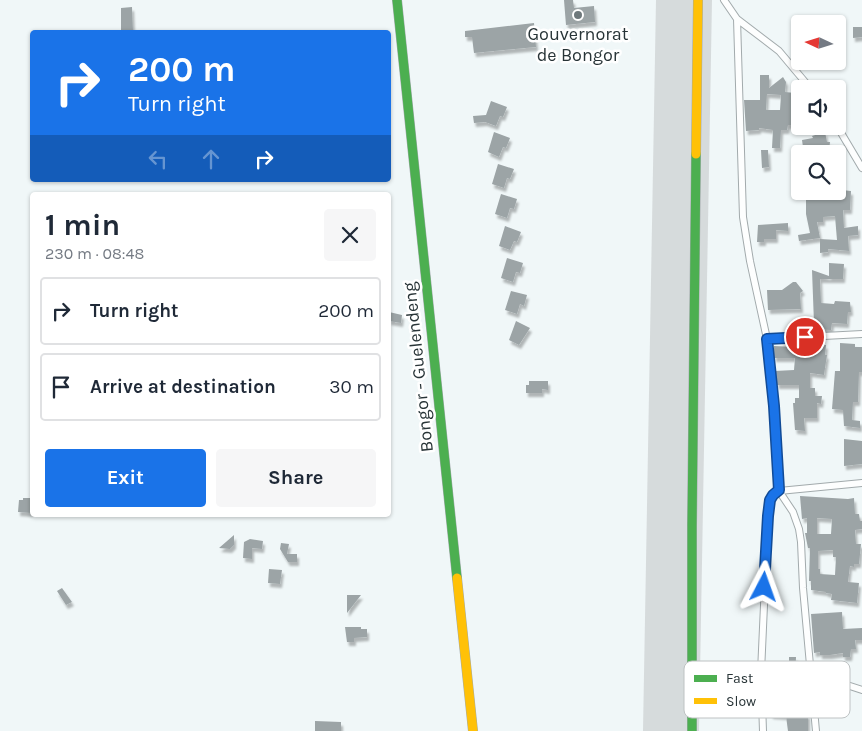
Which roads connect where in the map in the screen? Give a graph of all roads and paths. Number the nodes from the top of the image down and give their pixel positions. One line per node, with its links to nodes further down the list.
1 (397, 0): 20 (main road, Bongor - Guelendeng)
2 (698, 0): 12 (main road)
3 (724, 0): 4 (street)
4 (737, 19): 5 (street); 9 (street)
5 (803, 80)
6 (842, 135): 7 (street)
7 (862, 168)
8 (862, 334): 9 (street)
9 (767, 339): 11 (street)
10 (862, 483): 11 (street)
11 (779, 490): 13 (street); 14 (street)
12 (692, 661)
13 (761, 661)
14 (809, 661)
15 (850, 686): 16 (street)
16 (862, 690)
17 (692, 718): 21 (main road)
18 (763, 718): 22 (street)
19 (815, 718): 23 (street)
20 (473, 731)
21 (692, 731)
22 (763, 731)
23 (816, 731)

